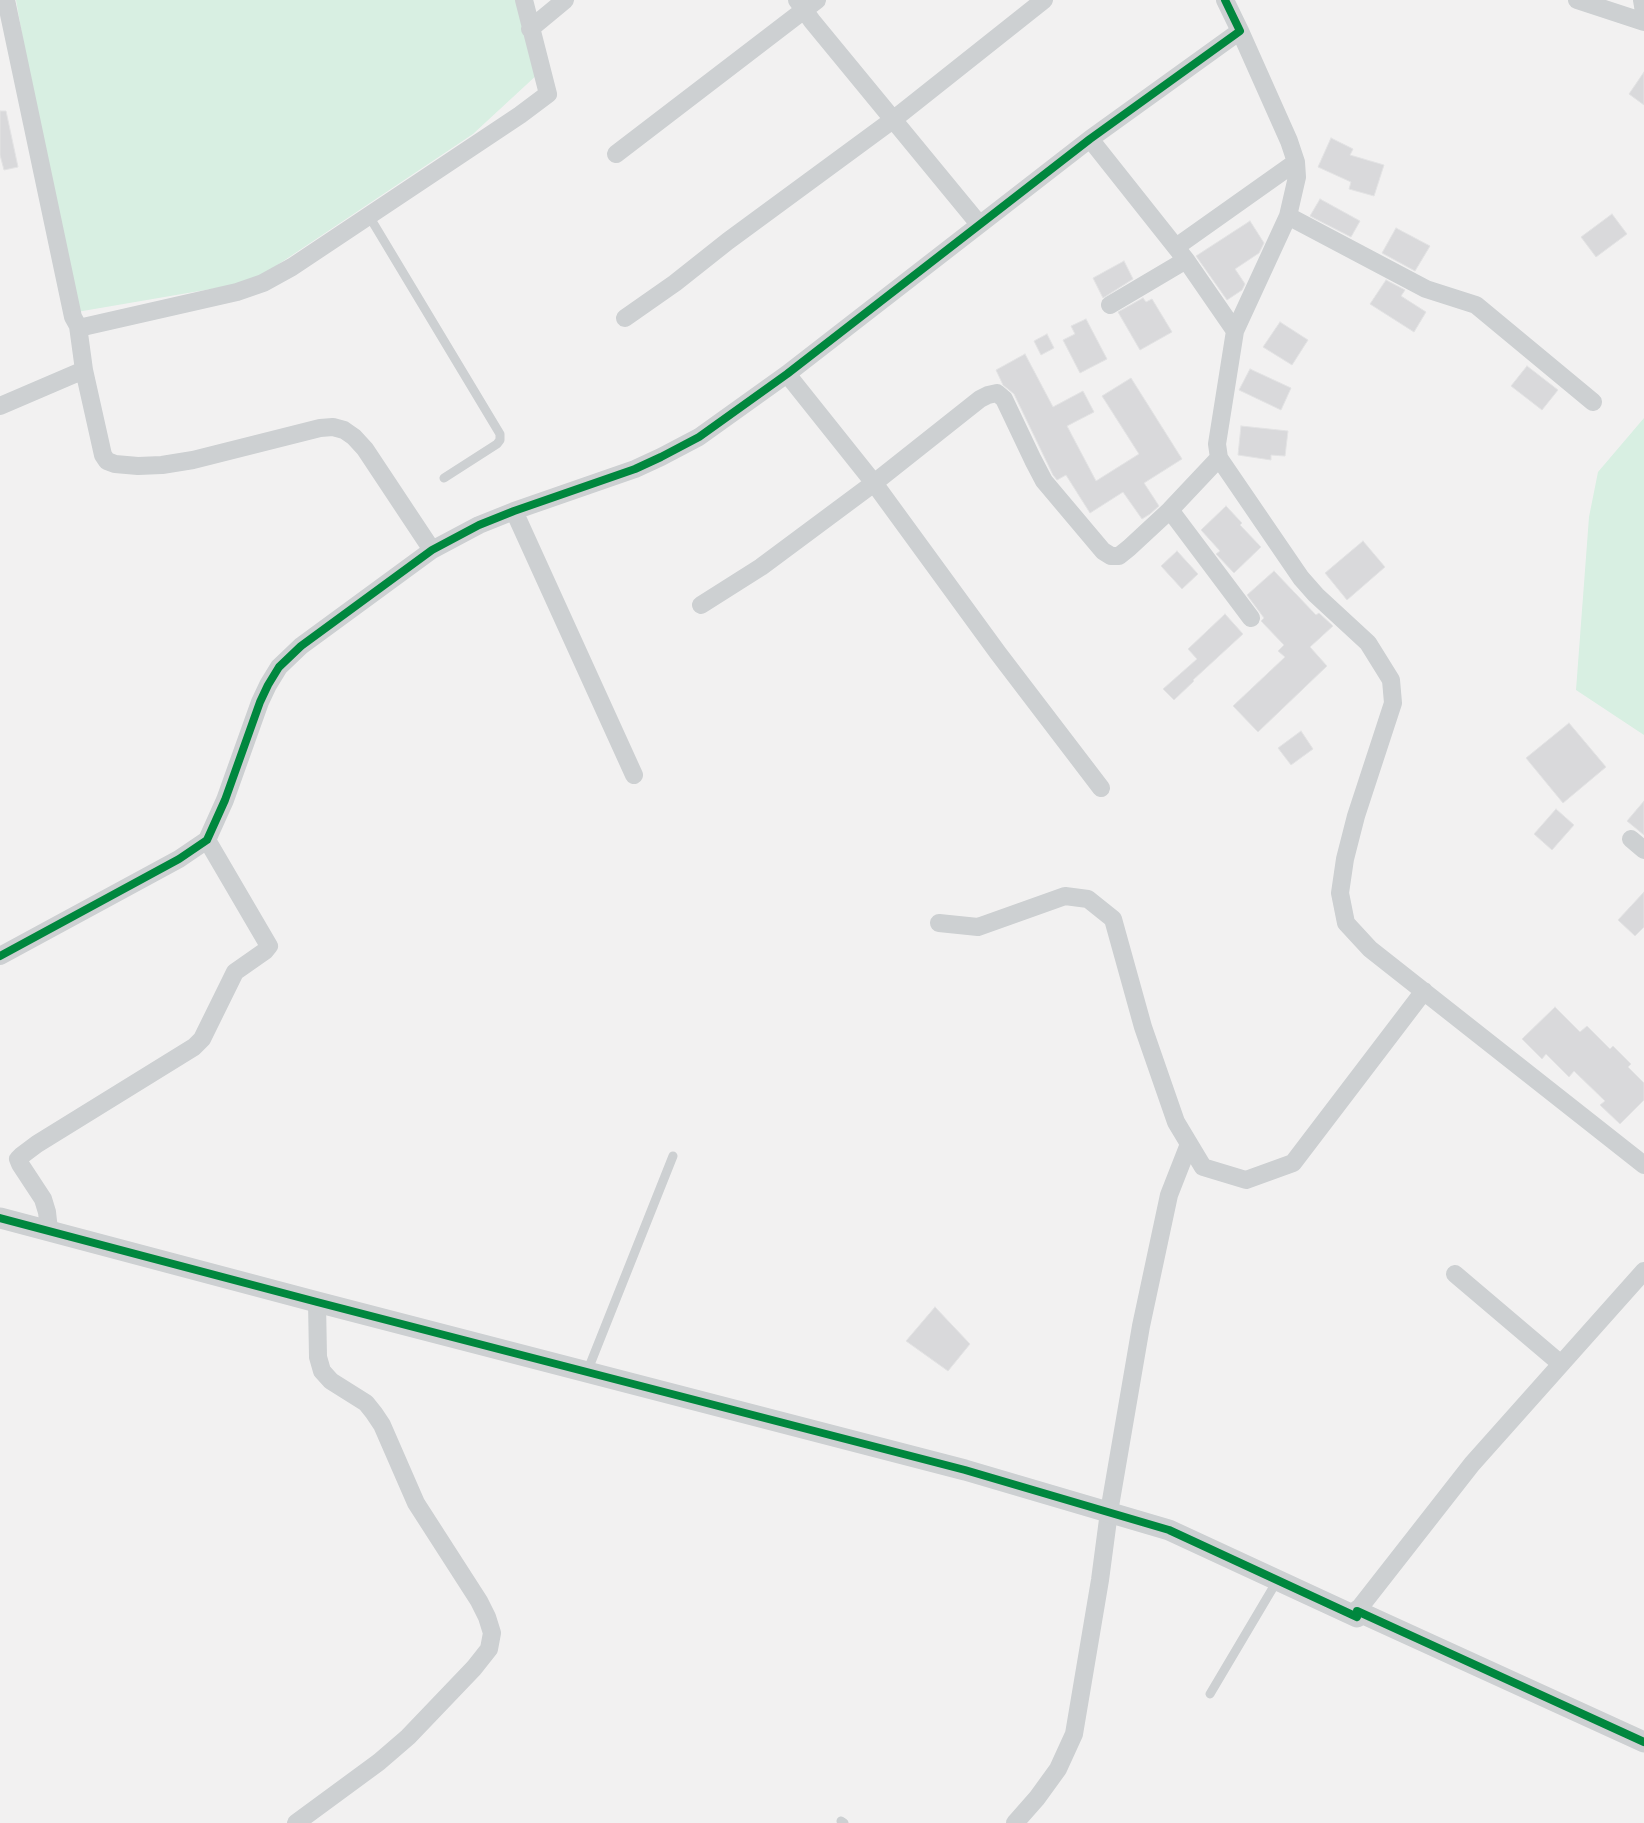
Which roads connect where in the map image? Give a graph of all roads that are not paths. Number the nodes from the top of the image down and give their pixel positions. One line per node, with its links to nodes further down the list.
1 (6, 0): 23 (street)
2 (524, 0): 11 (street)
3 (565, 0): 11 (street)
4 (1044, 0): 13 (street)
5 (1226, 0): 12 (street)
6 (1577, 0): 10 (street)
7 (1642, 0): 9 (street)
8 (806, 3): 13 (street); 15 (street)
9 (1644, 12)
10 (1644, 22)
11 (530, 28): 17 (street)
12 (1240, 31): 14 (street); 16 (street)
13 (894, 119): 19 (street); 22 (street)
14 (1090, 139): 19 (street); 20 (street)
15 (616, 154)
16 (1296, 162): 18 (street); 20 (street)
17 (369, 216): 23 (street); 30 (lane)
18 (1288, 216): 24 (street); 27 (street)
19 (979, 224): 26 (street)
20 (1181, 254): 21 (street); 24 (street)
21 (1110, 305)
22 (625, 318)
23 (78, 326): 25 (street)
24 (1235, 331): 29 (street)
25 (84, 370): 28 (street); 34 (street)
26 (787, 374): 31 (street); 33 (street)
27 (1593, 402)
28 (0, 406)
29 (1219, 458): 32 (street); 42 (street)
30 (444, 478)
31 (874, 483): 32 (street); 35 (street); 38 (street)
32 (1170, 510): 36 (street)
33 (514, 511): 34 (street); 37 (street)
34 (432, 550): 39 (street)
35 (702, 605)
36 (1251, 618)
37 (634, 775)
38 (1101, 788)
39 (207, 840): 41 (street); 47 (street)
40 (939, 923): 43 (street)
41 (0, 956)
42 (1424, 991): 43 (street); 45 (street)
43 (1189, 1144): 53 (street)
44 (673, 1156): 52 (lane)
45 (1644, 1165)
46 (0, 1218): 47 (street)
47 (49, 1230): 50 (street)
48 (1644, 1271): 51 (street)
49 (1455, 1274): 51 (street)
50 (317, 1302): 52 (street); 58 (street)
51 (1561, 1364): 55 (street)
52 (587, 1372): 53 (street)
53 (1109, 1512): 54 (street); 59 (street)
54 (1278, 1580): 55 (street); 56 (lane)
55 (1357, 1611): 57 (street)
56 (1210, 1694)
57 (1644, 1742)
58 (296, 1823)
59 (1015, 1823)

